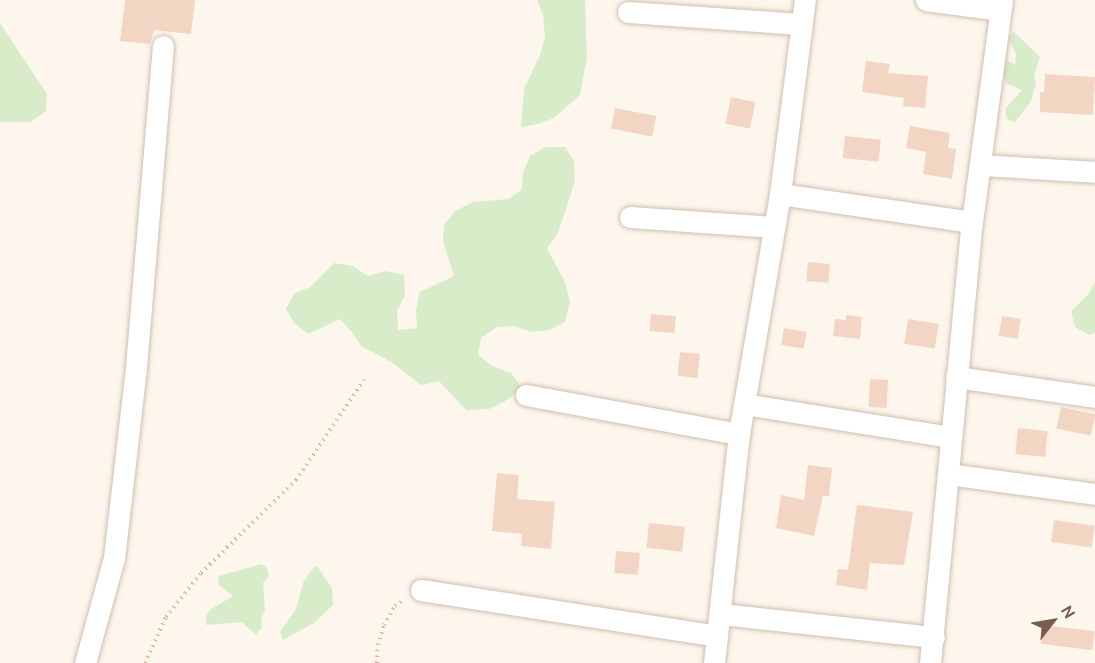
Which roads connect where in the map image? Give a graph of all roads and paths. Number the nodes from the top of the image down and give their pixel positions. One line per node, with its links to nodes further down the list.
1 (805, 0): 5 (street)
2 (926, 0): 3 (street)
3 (1001, 5): 7 (street)
4 (628, 12): 5 (street)
5 (801, 24): 9 (street)
6 (164, 46): 26 (street)
7 (981, 165): 8 (street); 11 (street)
8 (1095, 172)
9 (780, 194): 11 (street); 12 (street)
10 (630, 217): 12 (street)
11 (972, 222): 13 (street)
12 (774, 227): 17 (street)
13 (956, 377): 16 (street); 19 (street)
14 (364, 380): 27 (path)
15 (526, 394): 18 (street)
16 (1095, 397)
17 (744, 404): 18 (street); 19 (street)
18 (739, 434): 23 (street)
19 (951, 437): 20 (street)
20 (948, 474): 21 (street); 25 (street)
21 (1095, 494)
22 (421, 590): 24 (street); 28 (path)
23 (721, 614): 24 (street); 25 (street)
24 (717, 636): 29 (street)
25 (933, 637): 30 (street)
26 (85, 663)
27 (145, 663)
28 (377, 663)
29 (714, 663)
30 (930, 663)

